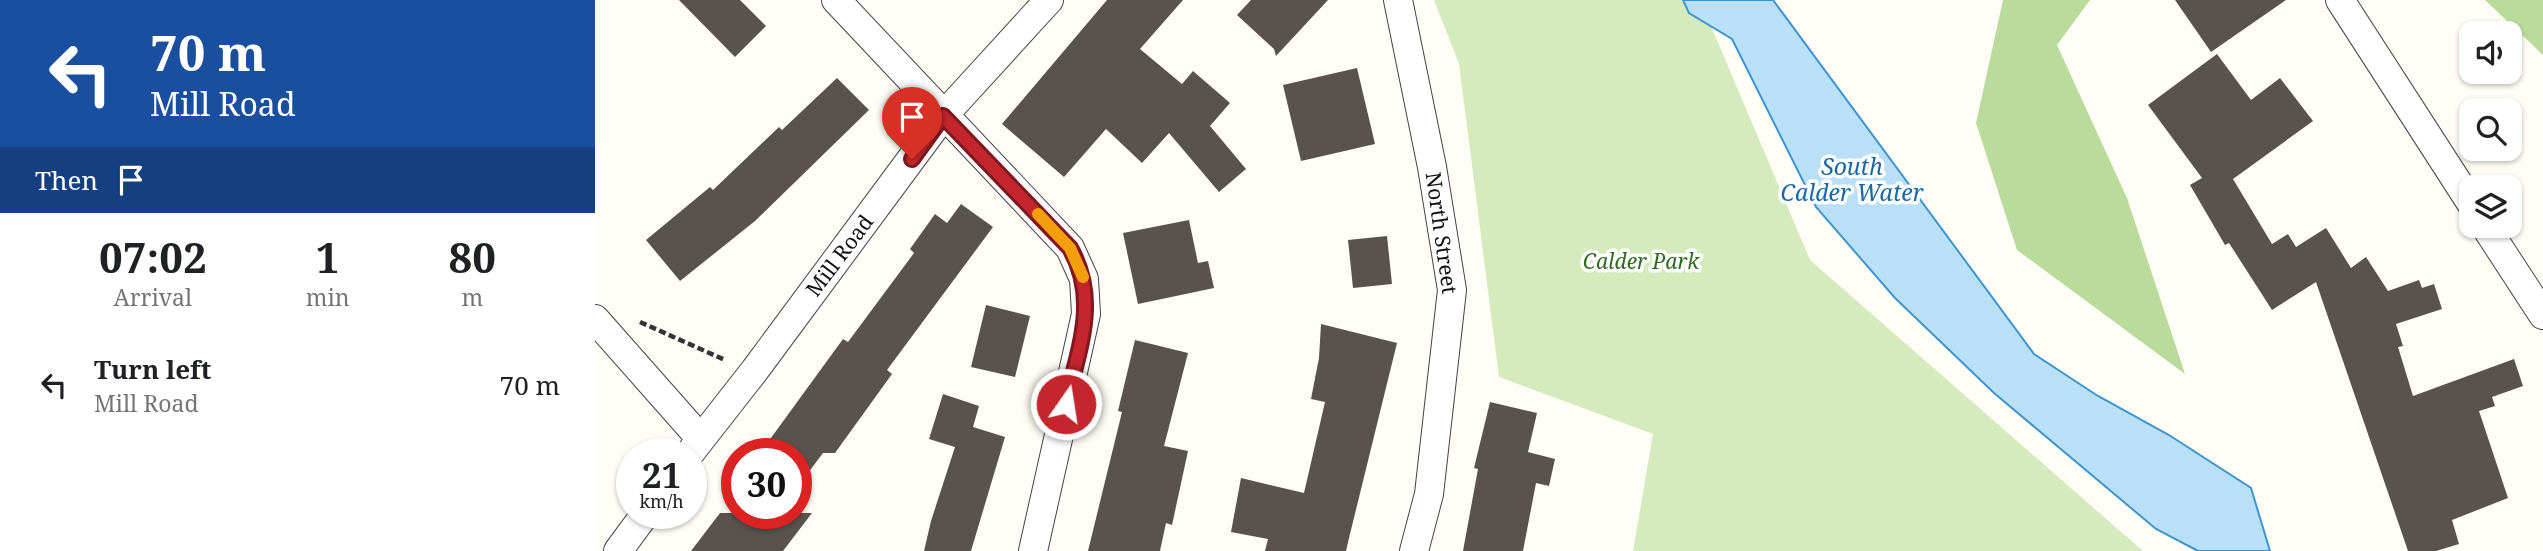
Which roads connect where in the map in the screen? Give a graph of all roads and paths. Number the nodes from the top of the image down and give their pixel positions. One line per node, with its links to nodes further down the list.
1 (836, 0): 5 (street)
2 (1049, 0): 5 (street, Mill Road)
3 (1398, 0): 17 (street, North Street)
4 (2340, 0): 6 (street)
5 (943, 116): 11 (street, Mill Road); 16 (street)
6 (2459, 184)
7 (2493, 238): 8 (street)
8 (2543, 315)
9 (631, 318): 11 (path)
10 (595, 319): 12 (street)
11 (755, 370): 13 (street, Mill Road)
12 (689, 438)
13 (701, 438)
14 (634, 529): 15 (street)
15 (618, 551)
16 (1033, 551)
17 (1414, 551)

